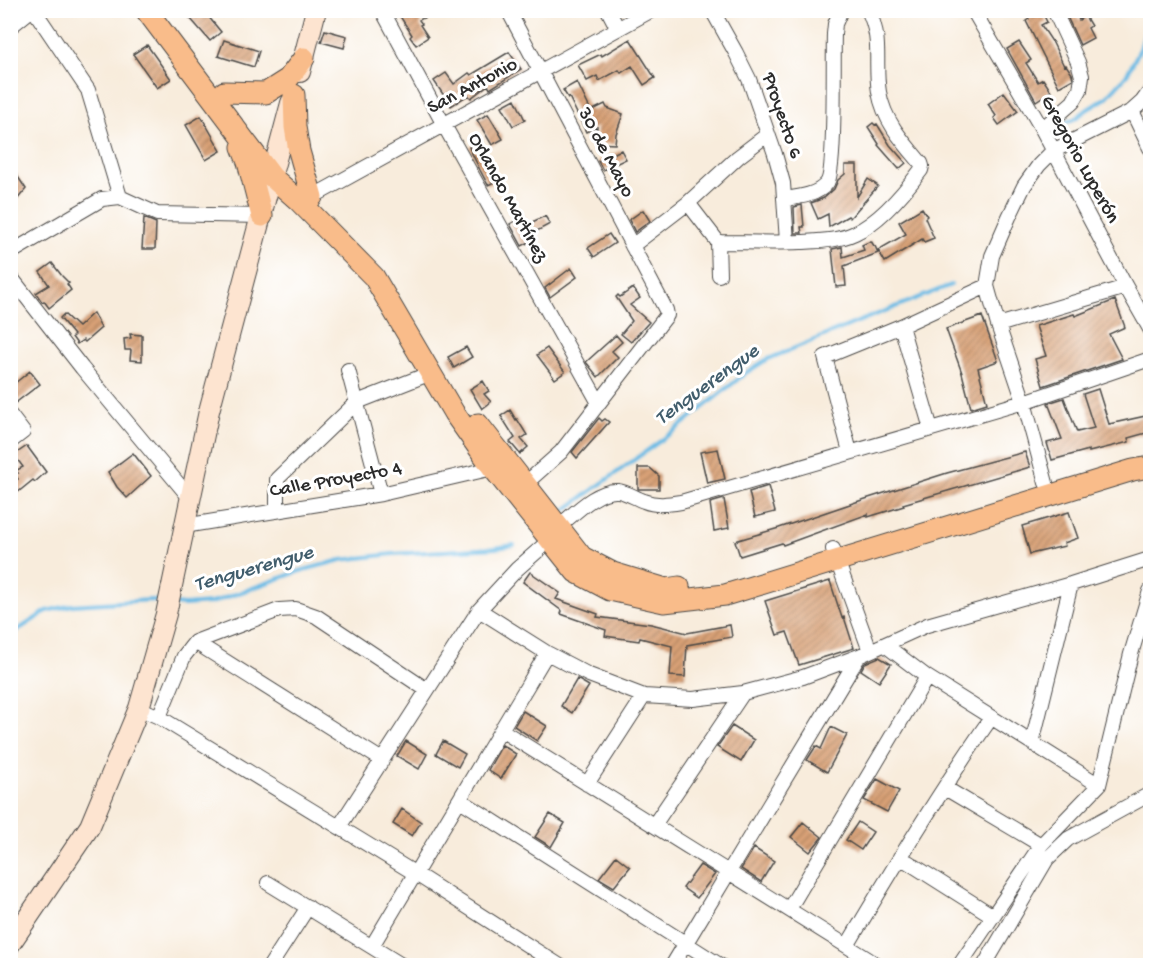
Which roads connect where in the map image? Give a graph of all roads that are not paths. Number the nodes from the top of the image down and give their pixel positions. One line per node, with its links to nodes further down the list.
1 (32, 10): 14 (street); 29 (street)
2 (146, 10): 23 (main road)
3 (162, 10): 19 (main road)
4 (382, 10): 22 (street, Orlando Martínez)
5 (508, 10): 17 (street, 30 de Mayo)
6 (608, 10): 15 (street)
7 (652, 10): 15 (street, San Antonio)
8 (712, 10): 25 (street, Proyecto 6)
9 (841, 10): 31 (street)
10 (868, 10): 35 (street)
11 (973, 10): 24 (street, Gregorio Luperón)
12 (1054, 10): 24 (street)
13 (317, 11): 16 (main road)
14 (10, 27)
15 (618, 29): 17 (street, San Antonio)
16 (304, 58): 19 (main road); 20 (main road)
17 (540, 73): 22 (street, San Antonio); 36 (street, 30 de Mayo)
18 (1150, 91): 21 (street)
19 (224, 92): 28 (main road)
20 (294, 95): 28 (main road); 30 (main road)
21 (1132, 111): 26 (street); 27 (street)
22 (444, 125): 30 (street, San Antonio); 50 (street, Orlando Martínez)
23 (235, 128): 28 (main road); 33 (main road)
24 (1042, 129): 27 (street, Gregorio Luperón)
25 (768, 134): 31 (street, Proyecto 6); 32 (street)
26 (1150, 148)
27 (1053, 151): 40 (street); 41 (street, Gregorio Luperón)
28 (274, 168): 30 (main road); 33 (main road)
29 (120, 197): 33 (street); 37 (street)
30 (305, 199): 33 (main road); 47 (main road); 59 (main road)
31 (784, 199): 35 (street, Proyecto 6)
32 (688, 203): 34 (street); 36 (street)
33 (262, 216): 61 (main road)
34 (718, 242): 35 (street); 38 (street)
35 (787, 242)
36 (632, 246): 50 (street, 30 de Mayo)
37 (10, 253)
38 (719, 275)
39 (10, 276): 61 (street)
40 (987, 286): 42 (street); 43 (street)
41 (1126, 287): 42 (street); 44 (street, Gregorio Luperón)
42 (998, 325): 49 (street)
43 (901, 326): 52 (street); 54 (street)
44 (1150, 329)
45 (1150, 359): 49 (street)
46 (348, 370): 48 (street)
47 (431, 373): 48 (street); 57 (main road)
48 (357, 402): 60 (street); 62 (street)
49 (1024, 402): 52 (street); 58 (street)
50 (599, 403): 59 (street)
51 (10, 415): 53 (street)
52 (931, 429): 54 (street)
53 (10, 442)
54 (850, 452): 64 (street)
55 (1150, 454): 58 (main road)
56 (1150, 467): 65 (main road)
57 (493, 468): 60 (street, Calle Proyecto 4); 64 (main road)
58 (1046, 483): 65 (main road)
59 (525, 484): 64 (main road)
60 (381, 494): 62 (street, Calle Proyecto 4)
61 (190, 498): 63 (main road)
62 (277, 511): 63 (street, Calle Proyecto 4)
63 (184, 526): 78 (main road)
64 (554, 533): 65 (main road); 69 (street)
65 (835, 555): 73 (street)
66 (1150, 560): 67 (street)
67 (1071, 584): 71 (street); 82 (street)
68 (1150, 591): 85 (street)
69 (479, 610): 72 (street); 75 (street)
70 (195, 642): 75 (street); 79 (street); 83 (street)
71 (885, 645): 73 (street); 74 (street)
72 (548, 653): 77 (street); 81 (street)
73 (865, 653): 76 (street); 93 (street)
74 (927, 677): 80 (street); 97 (street)
75 (427, 690): 83 (street)
76 (743, 693): 77 (street); 89 (street)
77 (644, 696): 84 (street)
78 (139, 708): 79 (street); 100 (main road)
79 (159, 717): 90 (street)
80 (991, 718): 82 (street); 86 (street)
81 (501, 730): 84 (street); 88 (street)
82 (1032, 743): 85 (street)
83 (382, 760): 90 (street)
84 (587, 784): 89 (street)
85 (1099, 785): 91 (street)
86 (945, 788): 91 (street); 92 (street)
87 (1150, 794): 111 (street)
88 (460, 800): 94 (street); 99 (street)
89 (654, 825): 93 (street)
90 (339, 827): 94 (street)
91 (1041, 845): 98 (street)
92 (900, 857): 98 (street); 102 (street)
93 (728, 872): 97 (street); 99 (street)
94 (416, 874): 101 (street); 106 (street)
95 (268, 883): 96 (street)
96 (308, 908): 101 (street); 104 (street)
97 (789, 909): 102 (street)
98 (993, 916): 110 (street)
99 (685, 943): 107 (street); 108 (street)
100 (10, 944)
101 (372, 946): 103 (street)
102 (848, 946): 109 (street)
103 (386, 961): 105 (street)
104 (270, 966)
105 (403, 966)
106 (560, 966)
107 (672, 966)
108 (721, 966)
109 (879, 966)
110 (959, 966)
111 (984, 966)

